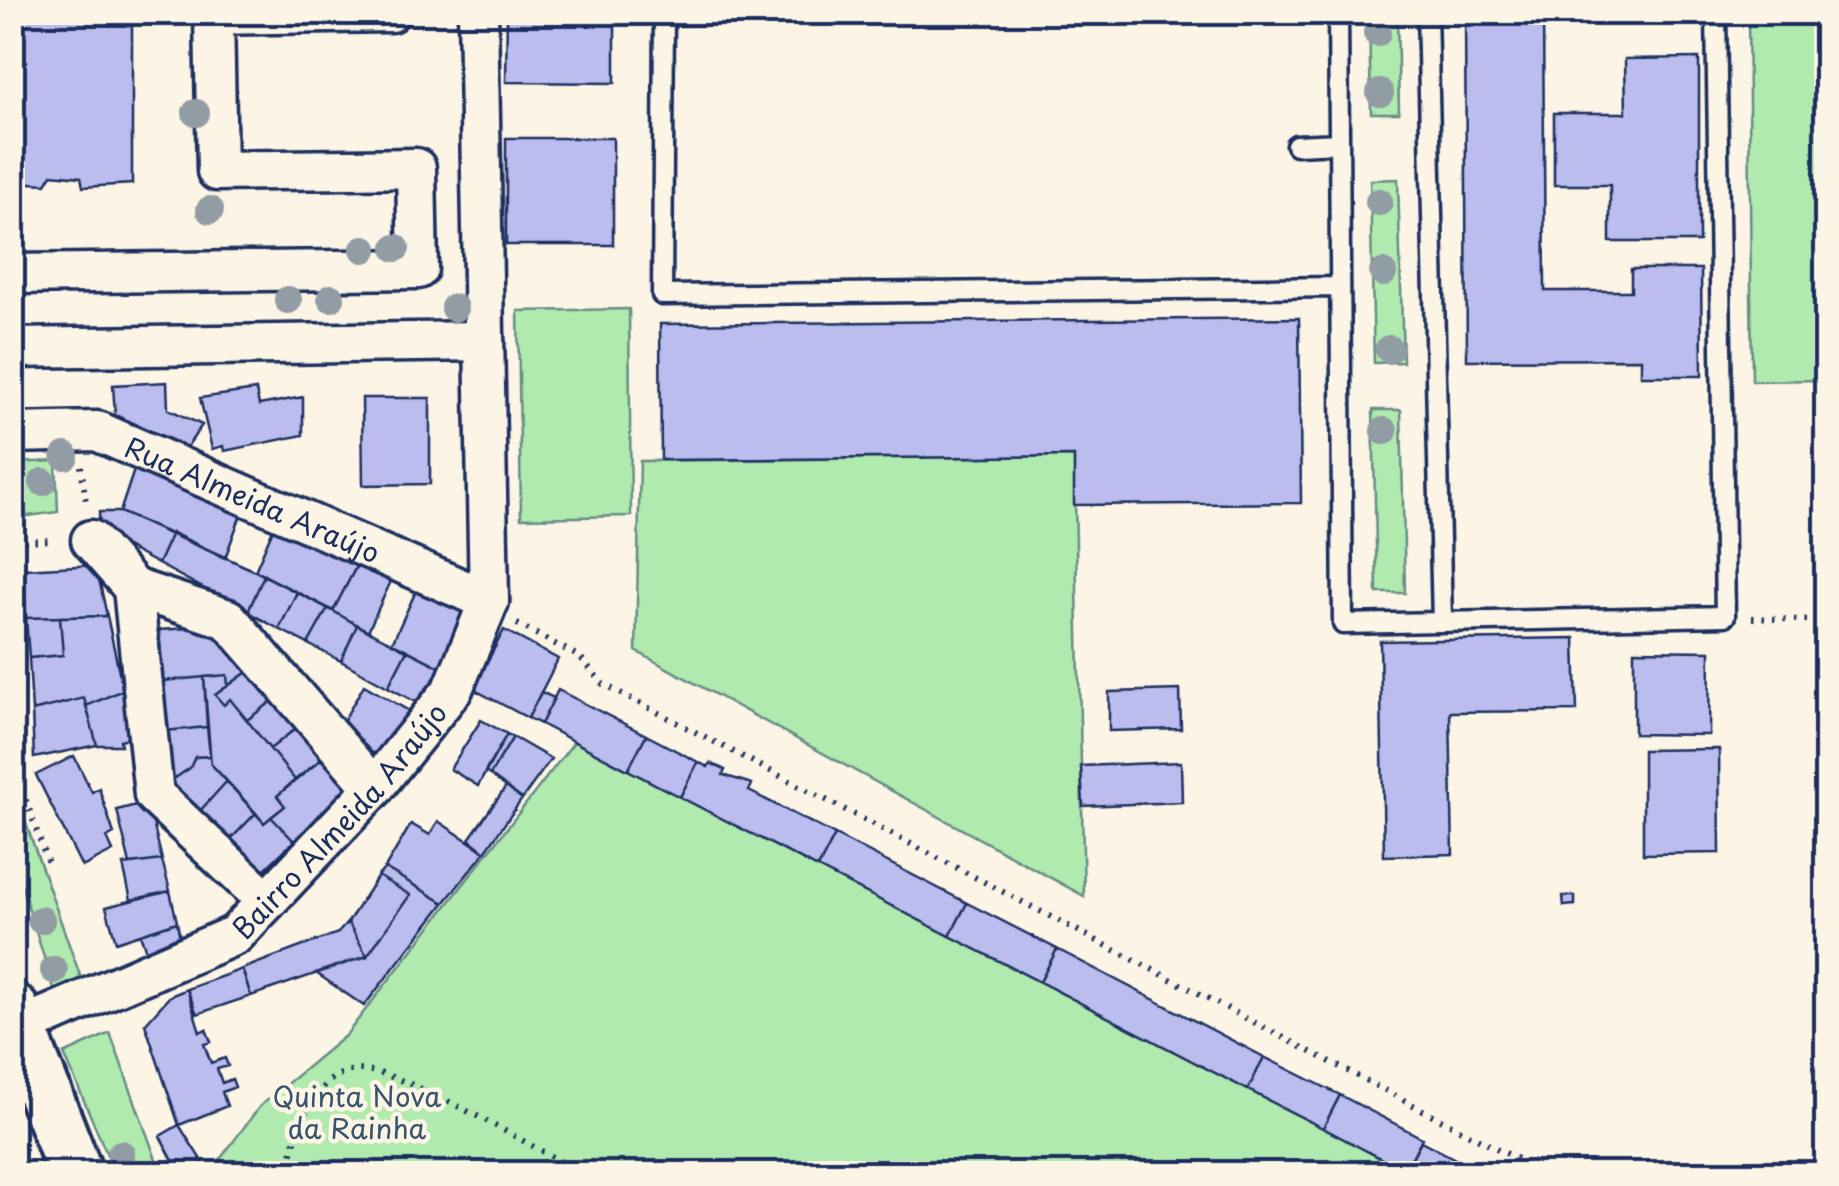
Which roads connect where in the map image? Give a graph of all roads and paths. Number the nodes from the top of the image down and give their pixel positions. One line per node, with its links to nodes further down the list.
1 (390, 12): 9 (street)
2 (478, 12): 11 (street)
3 (771, 12): 10 (lane)
4 (1338, 12): 7 (lane)
5 (1427, 12): 20 (lane)
6 (1716, 12): 18 (lane)
7 (1339, 143): 8 (lane); 10 (lane)
8 (1296, 144)
9 (12, 274)
10 (1340, 287): 20 (lane)
11 (484, 341): 12 (street); 17 (street)
12 (12, 348)
13 (77, 432): 14 (street, Rua Almeida Araújo); 15 (path); 17 (street, Rua Almeida Araújo)
14 (12, 433)
15 (90, 540): 16 (street); 21 (path)
16 (133, 588): 23 (street); 25 (street)
17 (499, 610): 23 (street, Bairro Almeida Araújo); 30 (path)
18 (1726, 616): 19 (path); 20 (lane)
19 (1826, 621)
20 (1442, 622)
21 (12, 679)
22 (12, 760): 24 (path)
23 (374, 788): 25 (street, Bairro Almeida Araújo)
24 (49, 866)
25 (267, 901): 26 (street, Bairro Almeida Araújo)
26 (16, 1019): 27 (street)
27 (76, 1174)
28 (288, 1174): 29 (path)
29 (583, 1174)
30 (1546, 1174)

